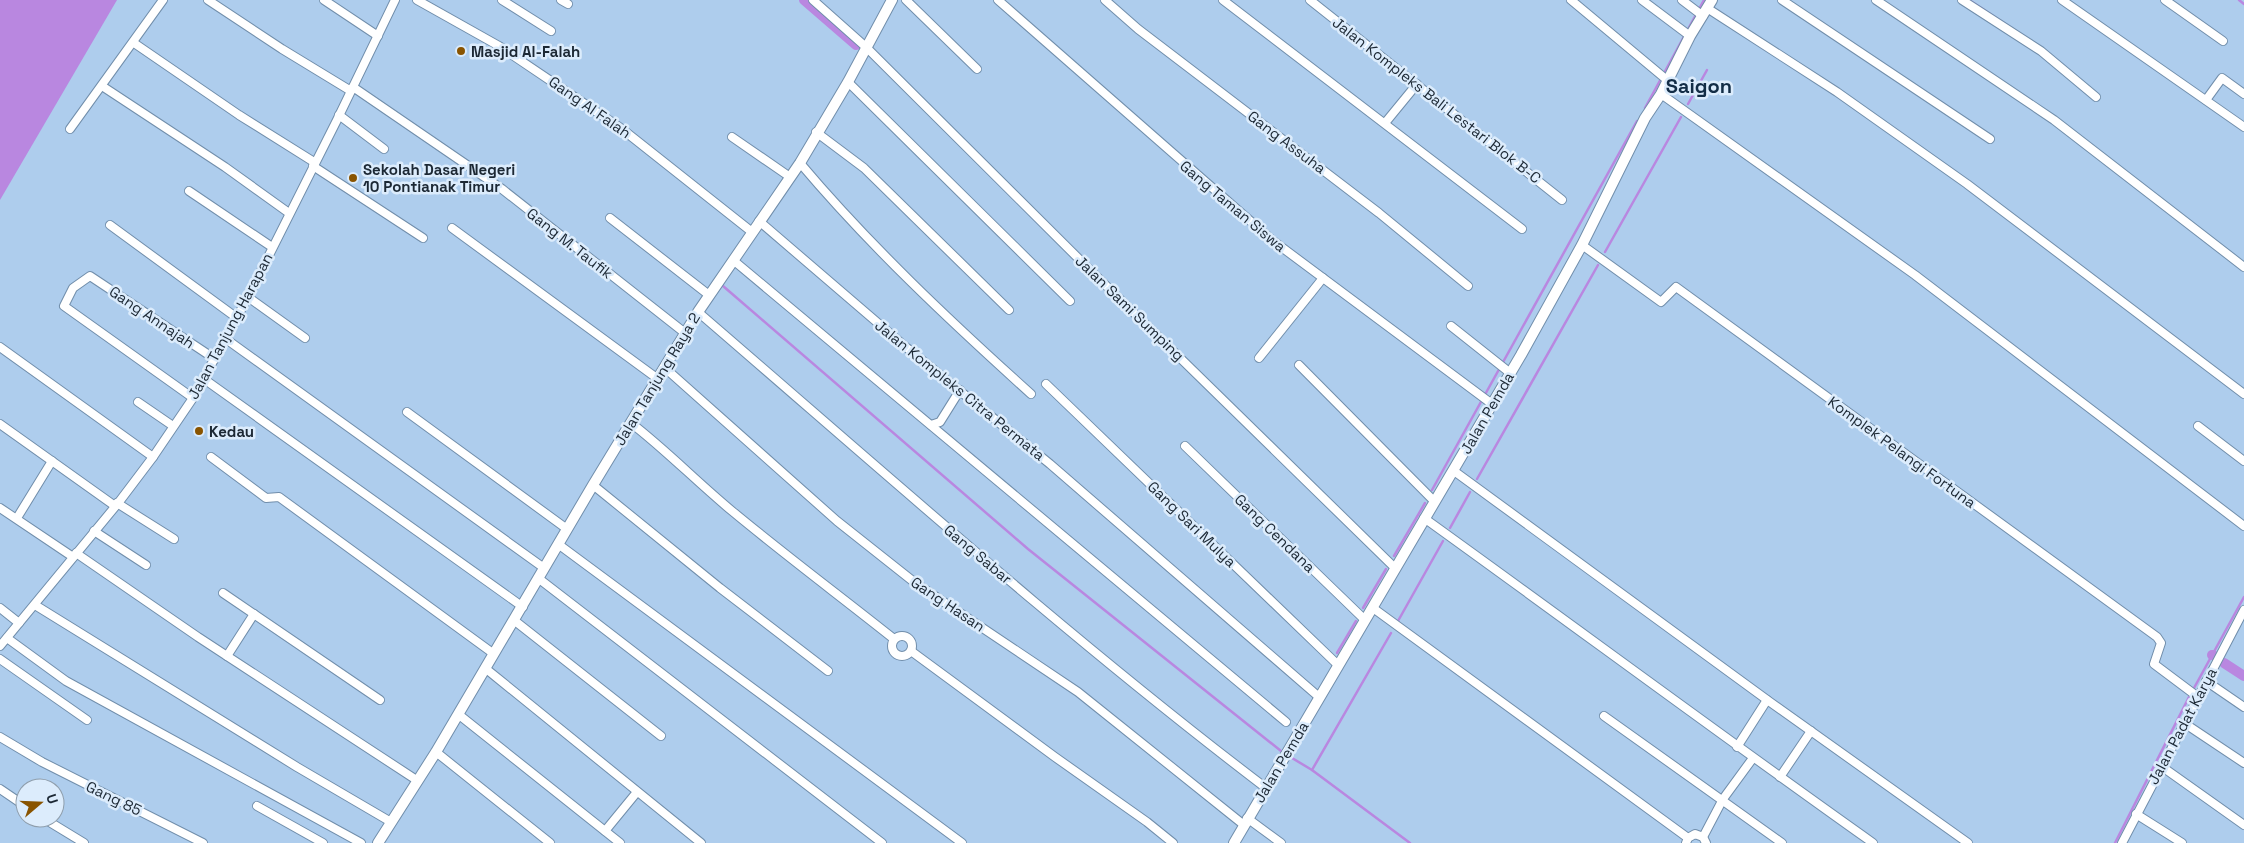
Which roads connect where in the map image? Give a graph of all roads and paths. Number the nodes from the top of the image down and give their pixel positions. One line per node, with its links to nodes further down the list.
1 (163, 0): 27 (street)
2 (208, 0): 34 (street, Gang M. Taufik)
3 (324, 0): 25 (street)
4 (395, 0): 25 (street, Jalan Tanjung Harapan)
5 (417, 0): 58 (street, Gang Al Falah)
6 (502, 0): 23 (street)
7 (813, 0): 28 (street, Jalan Sami Sumping)
8 (892, 0): 28 (street, Jalan Tanjung Raya 2)
9 (906, 0): 29 (street)
10 (998, 0): 64 (street, Gang Taman Siswa)
11 (1105, 0): 65 (street, Gang Assuha)
12 (1223, 0): 40 (street)
13 (1310, 0): 32 (street, Jalan Kompleks Bali Lestari Blok B-C)
14 (1571, 0): 30 (street)
15 (1642, 0): 24 (street)
16 (1682, 0): 22 (street)
17 (1782, 0): 45 (street)
18 (1876, 0): 63 (street)
19 (1962, 0): 37 (street)
20 (2062, 0): 38 (street)
21 (2164, 0): 26 (street)
22 (1704, 9): 24 (street, Jalan Pemda); 87 (street)
23 (551, 31)
24 (1687, 35): 30 (street, Jalan Pemda)
25 (378, 36): 34 (street, Jalan Tanjung Harapan)
26 (2223, 42)
27 (134, 43): 33 (street); 48 (street)
28 (867, 48): 31 (street, Jalan Tanjung Raya 2); 116 (street, Jalan Sami Sumping)
29 (977, 69)
30 (1665, 78): 35 (street, Jalan Pemda)
31 (848, 82): 43 (street, Jalan Tanjung Raya 2); 68 (street)
32 (1416, 84): 40 (street); 51 (street, Jalan Kompleks Bali Lestari Blok B-C)
33 (102, 86): 42 (street); 52 (street)
34 (352, 89): 39 (street, Jalan Tanjung Harapan); 73 (street, Gang M. Taufik)
35 (1661, 94): 60 (street, Jalan Pemda); 109 (street)
36 (2244, 94): 38 (street)
37 (2096, 97)
38 (2206, 100): 41 (street)
39 (339, 115): 46 (street); 48 (street, Jalan Tanjung Harapan)
40 (1385, 123): 57 (street)
41 (2244, 127)
42 (70, 129)
43 (816, 132): 47 (street, Jalan Tanjung Raya 2); 69 (street)
44 (732, 137): 49 (street)
45 (1990, 139)
46 (384, 149)
47 (800, 163): 49 (street, Jalan Tanjung Raya 2); 86 (street)
48 (314, 164): 52 (street, Jalan Tanjung Harapan); 59 (street)
49 (790, 177): 54 (street, Jalan Tanjung Raya 2)
50 (189, 191): 61 (street)
51 (1562, 200)
52 (289, 213): 61 (street, Jalan Tanjung Harapan)
53 (610, 218): 66 (street)
54 (759, 221): 58 (street, Jalan Tanjung Raya 2); 85 (street, Jalan Kompleks Citra Permata)
55 (110, 225): 71 (street)
56 (452, 228): 83 (street)
57 (1522, 229)
58 (752, 232): 62 (street, Jalan Tanjung Raya 2)
59 (423, 238)
60 (1582, 245): 81 (street, Jalan Pemda); 140 (street, Komplek Pelangi Fortuna)
61 (272, 248): 67 (street, Jalan Tanjung Harapan)
62 (733, 260): 66 (street, Jalan Tanjung Raya 2); 94 (street)
63 (2244, 267)
64 (1323, 278): 77 (street); 89 (street, Gang Taman Siswa)
65 (1468, 286)
66 (708, 295): 70 (street, Jalan Tanjung Raya 2)
67 (248, 297): 71 (street, Jalan Tanjung Harapan); 74 (street)
68 (1070, 301)
69 (1009, 310)
70 (698, 312): 73 (street, Jalan Tanjung Raya 2); 160 (street, Gang Sabar)
71 (237, 318): 75 (street, Jalan Tanjung Harapan)
72 (1451, 326): 81 (street)
73 (685, 333): 80 (street, Jalan Tanjung Raya 2)
74 (305, 338)
75 (226, 339): 78 (street, Jalan Tanjung Harapan); 117 (street)
76 (0, 347): 98 (street)
77 (1260, 358)
78 (215, 359): 82 (street, Jalan Tanjung Harapan); 88 (street, Gang Annajah)
79 (1298, 365): 104 (street)
80 (665, 368): 83 (street, Jalan Tanjung Raya 2); 168 (street, Gang Hasan)
81 (1509, 372): 89 (street, Jalan Pemda)
82 (204, 379): 88 (street, Jalan Tanjung Harapan); 121 (street)
83 (658, 379): 92 (street, Jalan Tanjung Raya 2)
84 (1046, 384): 136 (street, Gang Sari Mulya)
85 (960, 390): 94 (street); 141 (street, Jalan Kompleks Citra Permata)
86 (1031, 394)
87 (2244, 394)
88 (192, 398): 95 (street, Jalan Tanjung Harapan)
89 (1485, 399): 102 (street, Jalan Pemda)
90 (138, 402): 95 (street)
91 (407, 412): 110 (street)
92 (631, 423): 103 (street, Jalan Tanjung Raya 2); 130 (street)
93 (0, 424): 100 (street)
94 (931, 425): 148 (street)
95 (173, 426): 98 (street, Jalan Tanjung Harapan)
96 (2198, 426): 101 (street)
97 (1185, 446): 126 (street, Gang Cendana)
98 (153, 457): 105 (street, Jalan Tanjung Harapan)
99 (211, 457): 133 (street)
100 (52, 461): 105 (street); 107 (street)
101 (2244, 461)
102 (1454, 471): 104 (street, Jalan Pemda); 143 (street)
103 (593, 485): 110 (street, Jalan Tanjung Raya 2); 138 (street)
104 (1434, 501): 108 (street, Jalan Pemda)
105 (116, 505): 111 (street, Jalan Tanjung Harapan); 112 (street)
106 (0, 508): 107 (street)
107 (16, 518): 114 (street)
108 (1424, 518): 116 (street, Jalan Pemda); 153 (street)
109 (2244, 526)
110 (567, 529): 113 (street, Jalan Tanjung Raya 2)
111 (94, 531): 114 (street, Jalan Tanjung Harapan); 115 (street)
112 (174, 539)
113 (558, 544): 117 (street, Jalan Tanjung Raya 2); 183 (street)
114 (75, 555): 120 (street, Jalan Tanjung Harapan); 134 (street)
115 (146, 565)
116 (1394, 567): 123 (street, Jalan Pemda)
117 (544, 568): 118 (street, Jalan Tanjung Raya 2)
118 (538, 578): 121 (street, Jalan Tanjung Raya 2); 182 (street)
119 (223, 593): 125 (street)
120 (35, 605): 128 (street, Jalan Tanjung Harapan); 167 (street)
121 (523, 607): 127 (street, Jalan Tanjung Raya 2)
122 (0, 608): 128 (street)
123 (1373, 608): 126 (street, Jalan Pemda); 172 (street)
124 (2244, 610): 139 (street, Jalan Padat Karya)
125 (254, 614): 134 (street); 142 (street)
126 (1365, 620): 136 (street, Jalan Pemda)
127 (515, 621): 133 (street, Jalan Tanjung Raya 2); 152 (street)
128 (19, 623): 129 (street, Jalan Tanjung Harapan)
129 (7, 638): 131 (street, Jalan Tanjung Harapan); 177 (street)
130 (894, 638): 132 (street); 132 (street)
131 (0, 646)
132 (912, 651): 184 (street)
133 (494, 654): 137 (street, Jalan Tanjung Raya 2)
134 (227, 656): 159 (street)
135 (0, 660): 147 (street)
136 (1338, 665): 141 (street, Jalan Pemda)
137 (485, 668): 145 (street, Jalan Tanjung Raya 2); 162 (street)
138 (828, 671)
139 (2206, 681): 140 (street, Jalan Padat Karya); 144 (street)
140 (2198, 696): 149 (street, Jalan Padat Karya)
141 (1319, 697): 160 (street, Jalan Pemda)
142 (380, 700)
143 (1767, 700): 150 (street); 153 (street)
144 (2244, 707)
145 (458, 714): 154 (street, Jalan Tanjung Raya 2); 171 (street)
146 (1604, 716): 164 (street)
147 (87, 720)
148 (1286, 722)
149 (2184, 723): 156 (street); 157 (street, Jalan Padat Karya)
150 (1811, 731): 158 (street); 189 (street)
151 (0, 736): 175 (street, Gang 85)
152 (661, 736)
153 (1737, 747): 155 (street)
154 (436, 752): 159 (street, Jalan Tanjung Raya 2); 179 (street)
155 (1753, 758): 158 (street); 164 (street)
156 (2244, 763)
157 (2161, 766): 166 (street, Jalan Padat Karya); 169 (street)
158 (1780, 777): 188 (street)
159 (418, 781): 167 (street, Jalan Tanjung Raya 2)
160 (1266, 788): 168 (street, Jalan Pemda)
161 (0, 789): 163 (street)
162 (637, 792): 171 (street); 181 (street)
163 (15, 799)
164 (1723, 799): 173 (street); 187 (street)
165 (256, 806): 176 (street)
166 (2136, 814): 190 (street, Jalan Padat Karya); 191 (street)
167 (391, 822): 178 (street, Jalan Tanjung Raya 2)
168 (1246, 822): 185 (street, Jalan Pemda); 186 (street, Gang Hasan)
169 (2244, 825)
170 (59, 828): 174 (street)
171 (605, 831): 180 (street)
172 (1687, 840): 173 (street)
173 (1705, 840)
174 (84, 843)
175 (204, 843)
176 (323, 843)
177 (361, 843)
178 (378, 843)
179 (550, 843)
180 (620, 843)
181 (701, 843)
182 (882, 843)
183 (962, 843)
184 (1173, 843)
185 (1234, 843)
186 (1281, 843)
187 (1782, 843)
188 (1873, 843)
189 (1968, 843)
190 (2122, 843)
191 (2182, 843)

